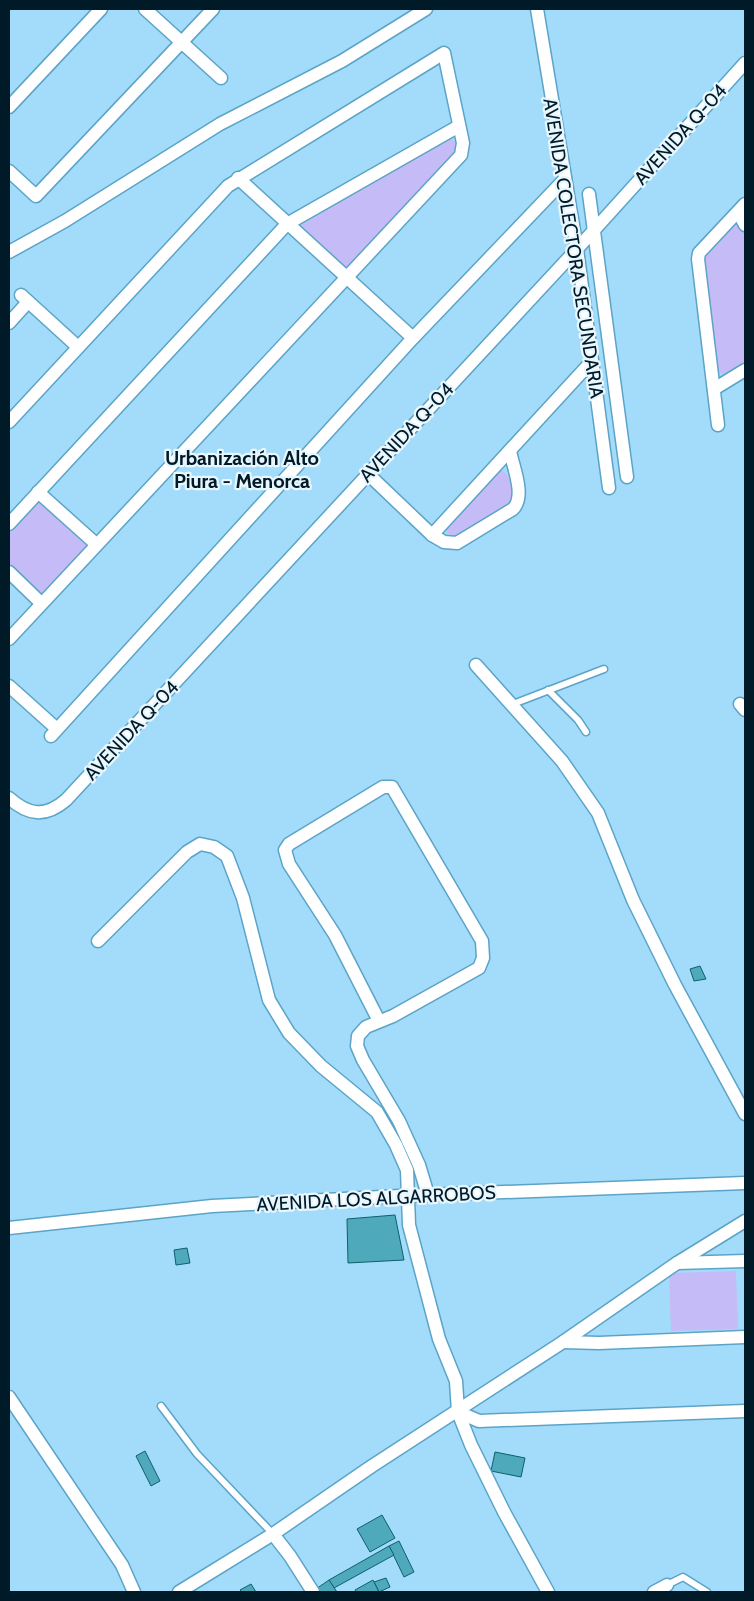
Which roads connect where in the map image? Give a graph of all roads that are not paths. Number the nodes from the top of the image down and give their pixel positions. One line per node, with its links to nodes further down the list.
1 (101, 9): 9 (street)
2 (146, 9): 6 (street)
3 (213, 9): 6 (street)
4 (426, 9): 20 (street)
5 (537, 9): 13 (street, AVENIDA COLECTORA SECUNDARIA)
6 (182, 42): 8 (street); 11 (street)
7 (745, 63): 18 (street, AVENIDA Q-04)
8 (221, 78)
9 (9, 108)
10 (459, 126): 12 (street); 16 (street); 21 (street)
11 (9, 171)
12 (238, 178): 16 (street); 24 (street)
13 (565, 179): 19 (street, AVENIDA COLECTORA SECUNDARIA); 23 (street)
14 (589, 194): 18 (street, AVENIDA COLECTORA SECUNDARIA)
15 (741, 208): 17 (street); 27 (street)
16 (287, 224): 21 (street); 34 (street)
17 (745, 225)
18 (594, 229): 19 (street, AVENIDA Q-04); 32 (street, AVENIDA COLECTORA SECUNDARIA)
19 (577, 249): 25 (street, AVENIDA COLECTORA SECUNDARIA); 31 (street, AVENIDA Q-04)
20 (9, 252)
21 (346, 277): 23 (street); 37 (street)
22 (9, 323): 24 (street)
23 (413, 338): 43 (street)
24 (78, 347): 28 (street)
25 (592, 361): 30 (street); 33 (street, AVENIDA COLECTORA SECUNDARIA)
26 (745, 370): 27 (street)
27 (714, 389): 29 (street)
28 (9, 422)
29 (718, 425)
30 (510, 451): 36 (street); 36 (street)
31 (367, 473): 36 (street); 47 (street, AVENIDA Q-04)
32 (627, 478)
33 (609, 488)
34 (38, 492): 35 (street); 37 (street)
35 (9, 524)
36 (432, 535)
37 (96, 544): 39 (street)
38 (9, 572): 39 (street)
39 (42, 603): 40 (street)
40 (9, 639)
41 (476, 665): 45 (street)
42 (604, 669): 44 (lane)
43 (9, 686)
44 (548, 690): 45 (lane); 46 (lane)
45 (513, 704): 50 (street)
46 (586, 732)
47 (9, 798)
48 (98, 941): 53 (street)
49 (379, 1021): 49 (street); 52 (street)
50 (745, 1114)
51 (745, 1183): 52 (street, AVENIDA LOS ALGARROBOS)
52 (428, 1195): 53 (street, AVENIDA LOS ALGARROBOS)
53 (408, 1196): 55 (street, AVENIDA LOS ALGARROBOS); 63 (street)
54 (745, 1221): 57 (street)
55 (9, 1228)
56 (745, 1261): 57 (street)
57 (677, 1263): 59 (street)
58 (745, 1337): 59 (street)
59 (563, 1342): 63 (street)
60 (9, 1398): 64 (street)
61 (161, 1406): 65 (lane)
62 (745, 1411): 63 (street)
63 (458, 1412): 65 (street); 70 (street)
64 (14, 1416): 67 (street)
65 (273, 1534): 68 (street); 69 (street)
66 (667, 1585): 71 (street); 72 (lane)
67 (134, 1592)
68 (178, 1592)
69 (312, 1592)
70 (548, 1592)
71 (654, 1592)
72 (708, 1592)

